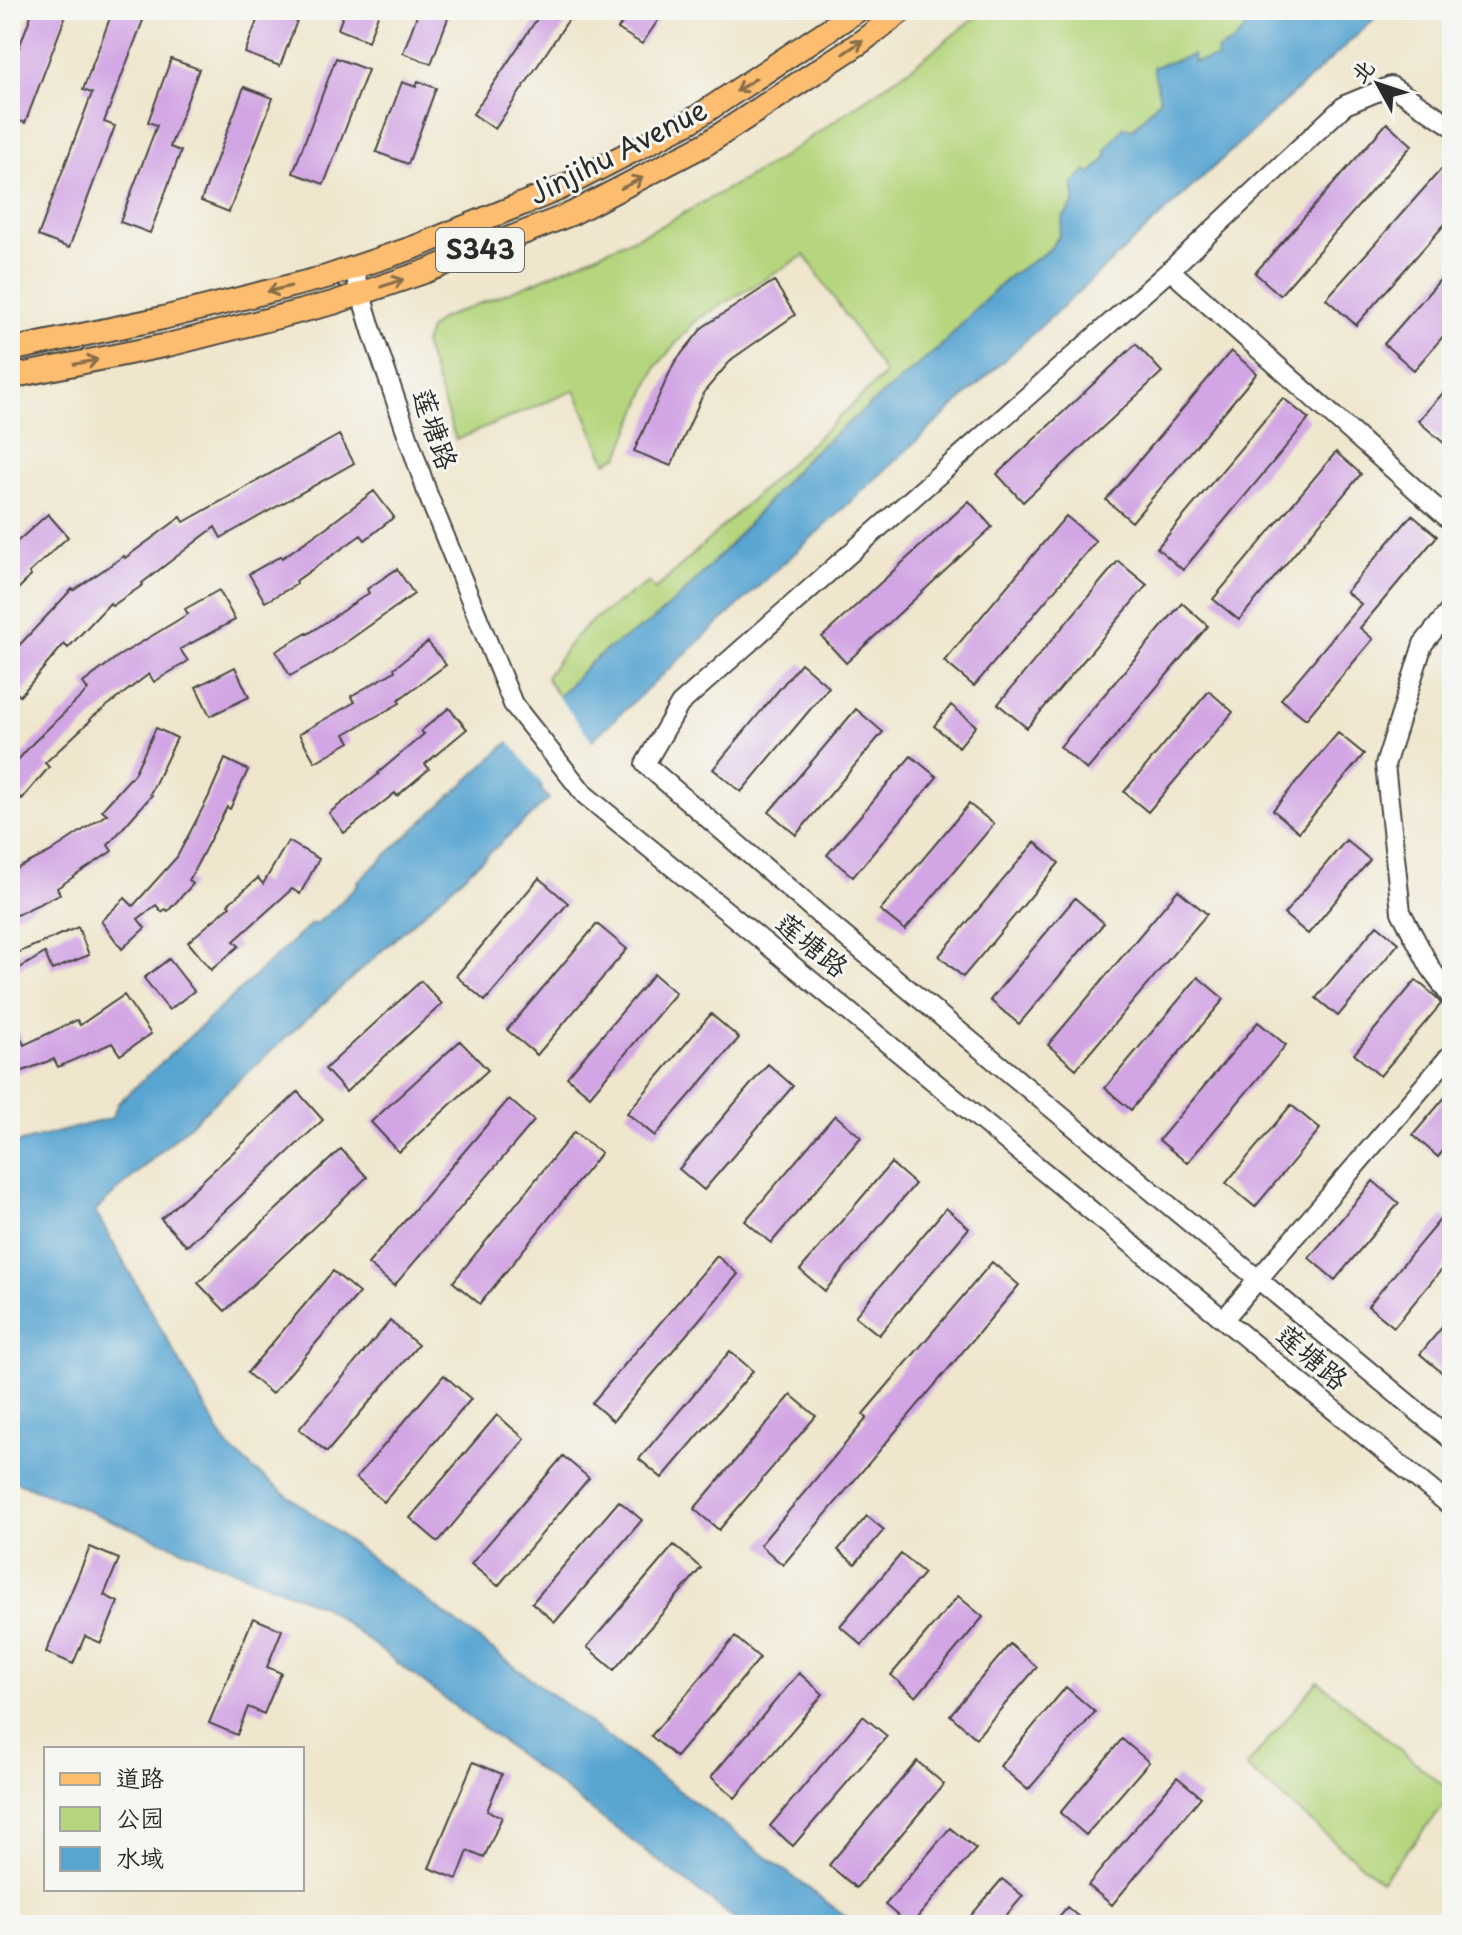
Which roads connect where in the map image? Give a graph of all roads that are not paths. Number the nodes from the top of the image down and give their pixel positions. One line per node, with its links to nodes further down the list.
1 (858, 10): 4 (main road, Jinjihu Avenue / S343, one-way to 4)
2 (903, 10): 6 (main road, Jinjihu Avenue / S343, one-way to 2)
3 (1452, 126): 5 (street)
4 (353, 268): 6 (street, 莲塘路); 7 (main road, Jinjihu Avenue / S343, one-way to 7)
5 (1170, 270): 9 (street); 13 (street)
6 (361, 294): 8 (main road, Jinjihu Avenue / S343, one-way to 6); 14 (street, 莲塘路)
7 (10, 350)
8 (10, 377)
9 (1452, 522)
10 (1452, 608): 11 (street)
11 (1452, 999)
12 (1452, 1053): 13 (street)
13 (1258, 1280): 14 (street); 15 (street)
14 (1224, 1319): 16 (street, 莲塘路)
15 (1452, 1440)
16 (1452, 1507)

